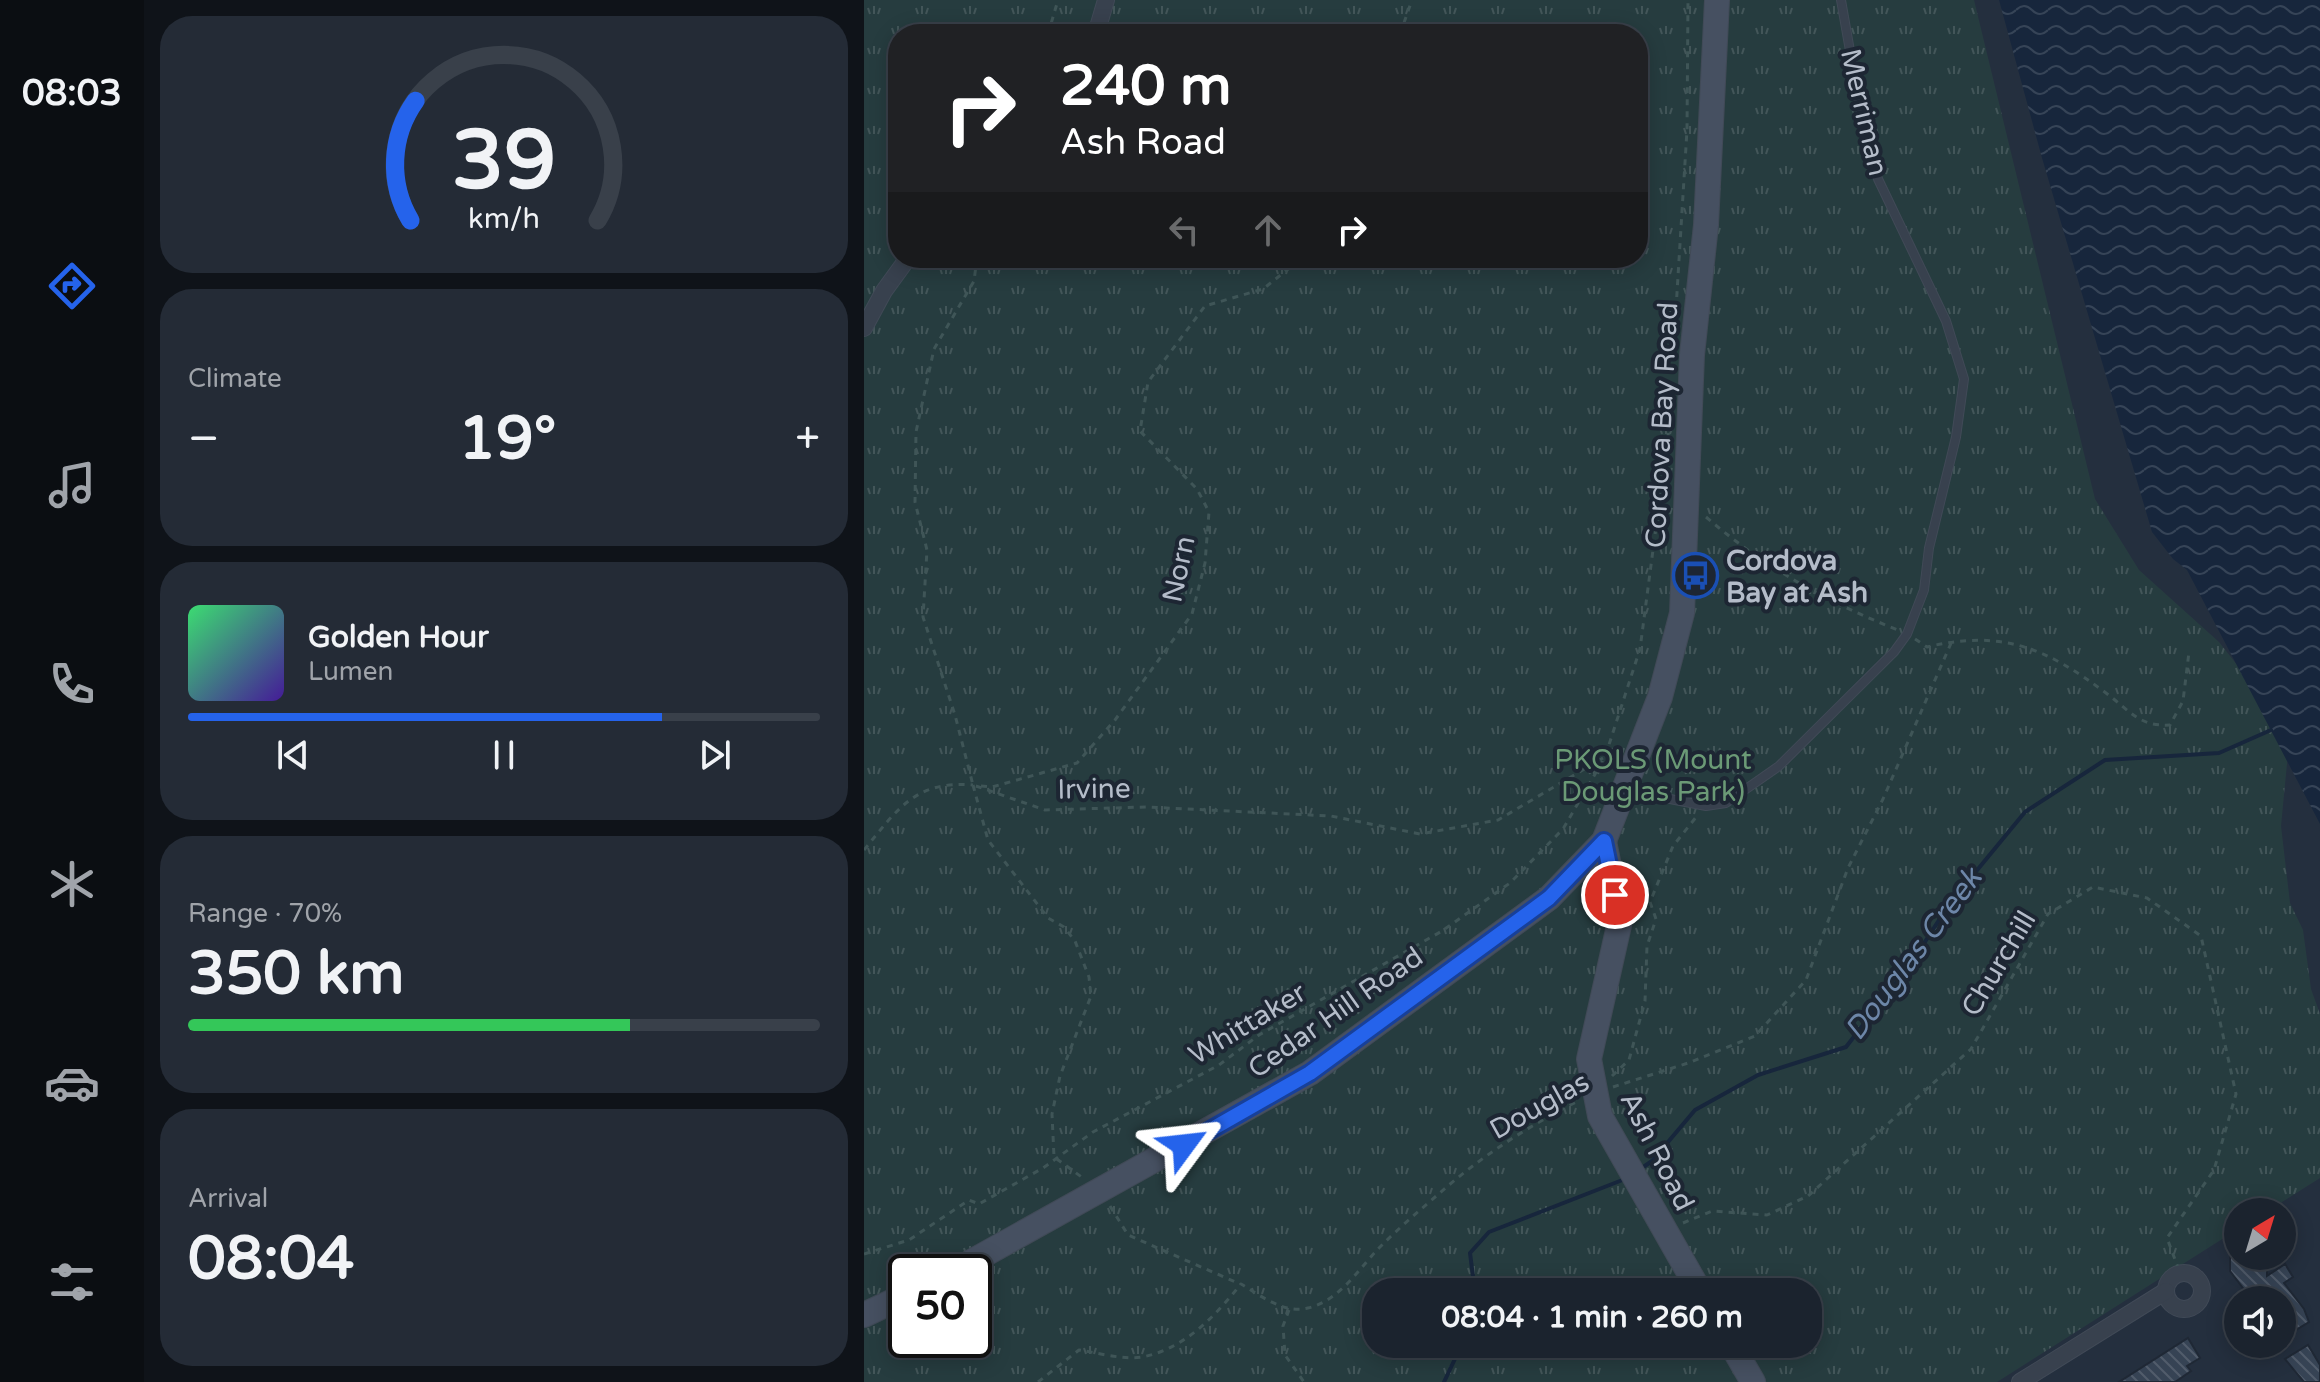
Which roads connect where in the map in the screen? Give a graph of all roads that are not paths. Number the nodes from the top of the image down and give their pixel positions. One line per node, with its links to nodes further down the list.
1 (1106, 0): 4 (street)
2 (1717, 0): 7 (main road, Cordova Bay Road)
3 (1841, 0): 7 (lane, Merriman)
4 (1099, 24)
5 (901, 268): 6 (street)
6 (864, 328)
7 (1626, 790): 8 (main road, Cordova Bay Road)
8 (1604, 841): 9 (main road, Cedar Hill Road); 10 (main road, Ash Road)
9 (986, 1254)
10 (1692, 1278)
11 (2166, 1291): 11 (street); 16 (street)
12 (888, 1304): 13 (main road)
13 (864, 1315)
14 (1739, 1358): 15 (main road)
15 (1753, 1382)
16 (2020, 1382)

